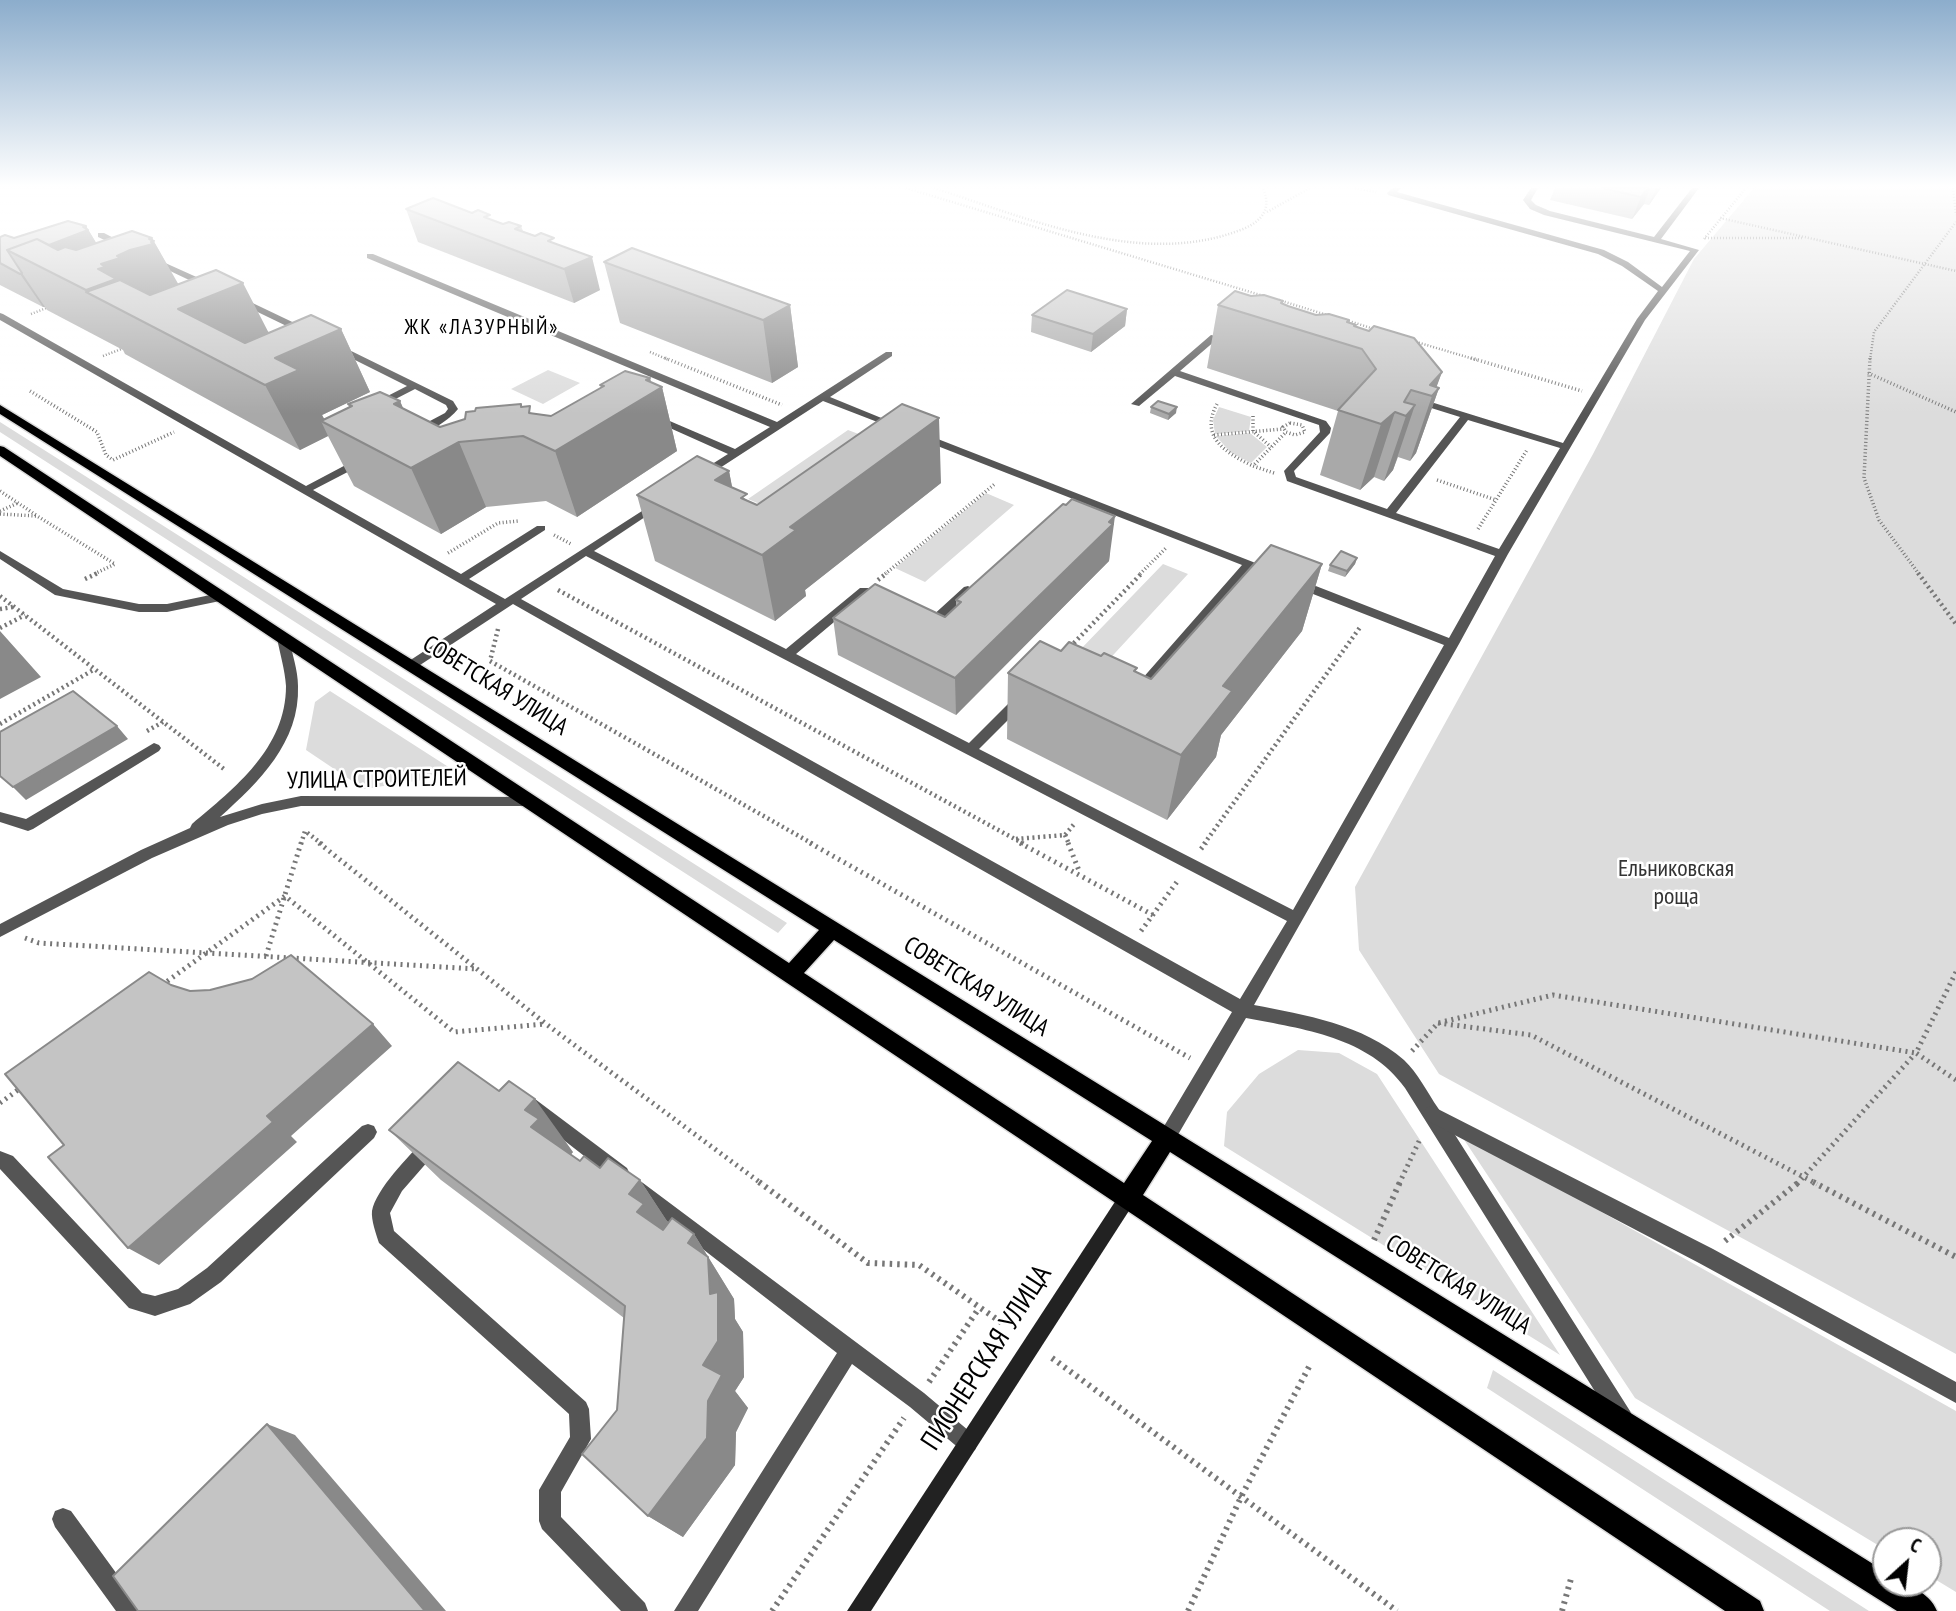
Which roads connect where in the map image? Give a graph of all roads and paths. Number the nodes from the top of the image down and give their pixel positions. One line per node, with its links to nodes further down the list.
1 (161, 263): 9 (street)
2 (387, 263): 41 (street)
3 (1155, 263): 14 (path)
4 (1623, 263): 10 (street)
5 (1685, 263): 10 (street)
6 (1919, 263): 7 (path)
7 (1923, 264): 8 (path); 26 (path)
8 (1956, 271)
9 (219, 290)
10 (1663, 291): 30 (street)
11 (230, 296): 18 (street)
12 (53, 306): 16 (path)
13 (0, 316): 16 (street)
14 (1330, 316)
15 (1344, 320): 17 (path)
16 (10, 322): 24 (street)
17 (1383, 332)
18 (311, 335)
19 (1410, 340): 30 (path)
20 (1241, 345): 25 (street)
21 (333, 346): 27 (street)
22 (127, 347): 24 (path)
23 (889, 354): 31 (street)
24 (83, 365): 40 (street)
25 (1173, 372): 32 (street); 58 (street)
26 (1868, 373): 36 (path); 93 (path)
27 (414, 386): 34 (street); 42 (street)
28 (30, 391): 40 (path)
29 (1399, 395): 38 (street)
30 (1596, 396): 51 (street)
31 (822, 397): 41 (street); 43 (street)
32 (1136, 404)
33 (1216, 404): 46 (path)
34 (370, 408)
35 (0, 409): 99 (main road, СОВЕТСКАЯ УЛИЦА)
36 (1956, 412)
37 (642, 413): 53 (street)
38 (1466, 415): 47 (street); 57 (street)
39 (1253, 416): 44 (path)
40 (189, 425): 61 (street)
41 (777, 426): 53 (street)
42 (423, 428): 45 (street); 48 (street)
43 (903, 429)
44 (1253, 432): 46 (path); 50 (path); 50 (path)
45 (436, 434)
46 (1213, 436): 55 (path)
47 (1535, 437): 51 (street); 64 (path)
48 (401, 440)
49 (904, 441): 56 (street)
50 (1272, 447): 55 (path)
51 (1567, 447): 76 (street)
52 (0, 450): 85 (main road)
53 (735, 453): 59 (street)
54 (368, 457): 61 (street)
55 (1253, 466): 58 (path)
56 (1011, 471): 62 (street); 83 (path)
57 (1419, 475): 64 (path); 68 (street)
58 (1289, 477): 68 (street)
59 (689, 484)
60 (0, 491): 65 (path)
61 (304, 491): 77 (street)
62 (1074, 495): 66 (street); 72 (street)
63 (666, 499): 74 (street)
64 (1496, 500): 73 (path)
65 (18, 503): 67 (path); 69 (path)
66 (1063, 505)
67 (0, 512): 69 (path)
68 (1389, 514): 73 (street)
69 (37, 516): 82 (path)
70 (526, 520): 77 (path)
71 (541, 528): 80 (street)
72 (1178, 536): 78 (street); 98 (path)
73 (1470, 543): 76 (street)
74 (586, 551): 81 (street); 97 (street)
75 (0, 554): 82 (street)
76 (1502, 554): 96 (street)
77 (432, 563): 80 (street)
78 (1249, 564): 90 (street); 102 (street)
79 (982, 577): 92 (street)
80 (461, 579): 86 (street)
81 (540, 581): 86 (street); 110 (path)
82 (60, 592): 85 (street)
83 (864, 592): 88 (street); 97 (street)
84 (0, 596): 87 (path)
85 (220, 597): 95 (main road)
86 (509, 601): 99 (street); 118 (street); 131 (path)
87 (14, 607): 89 (path); 91 (path)
88 (898, 607)
89 (0, 609)
90 (1371, 612): 96 (street); 111 (path)
91 (25, 615): 94 (path); 100 (path)
92 (920, 618)
93 (1956, 624)
94 (0, 628)
95 (283, 638): 107 (main road); 109 (street, УЛИЦА СТРОИТЕЛЕЙ)
96 (1454, 645): 115 (street)
97 (787, 655): 105 (street)
98 (1062, 656)
99 (410, 666): 116 (main road, СОВЕТСКАЯ УЛИЦА)
100 (95, 669): 103 (path); 106 (path)
101 (1034, 685): 105 (street)
102 (1129, 702)
103 (0, 723)
104 (154, 748): 108 (street)
105 (970, 750): 111 (street)
106 (223, 769)
107 (529, 802): 109 (street, УЛИЦА СТРОИТЕЛЕЙ); 124 (main road)
108 (0, 817)
109 (189, 835): 117 (street, УЛИЦА СТРОИТЕЛЕЙ)
110 (1015, 839): 112 (path); 112 (path)
111 (1190, 864): 114 (path); 115 (street)
112 (1080, 875): 114 (path)
113 (285, 896): 119 (path); 120 (path); 121 (path); 122 (path)
114 (1153, 915): 118 (path)
115 (1296, 919): 126 (street)
116 (832, 929): 124 (main road); 139 (main road, СОВЕТСКАЯ УЛИЦА)
117 (1, 931): 119 (path)
118 (1130, 946): 126 (street)
119 (207, 953): 120 (path); 125 (path)
120 (266, 956): 121 (path)
121 (367, 962): 122 (path); 128 (path)
122 (477, 969): 128 (path)
123 (1956, 972): 129 (path)
124 (790, 975): 142 (main road)
125 (152, 992)
126 (1244, 1010): 130 (street); 131 (street)
127 (1438, 1023): 129 (path); 130 (path); 141 (path)
128 (546, 1024): 146 (path)
129 (1916, 1053): 133 (path); 141 (path)
130 (1398, 1066): 136 (street)
131 (1209, 1069): 139 (street)
132 (33, 1079): 135 (path)
133 (1956, 1080)
134 (516, 1099): 148 (street)
135 (0, 1102)
136 (1432, 1114): 143 (path); 144 (street); 153 (street)
137 (368, 1132): 140 (street)
138 (440, 1136): 159 (street)
139 (1166, 1139): 142 (main road, ПИОНЕРСКАЯ УЛИЦА); 153 (main road, СОВЕТСКАЯ УЛИЦА)
140 (0, 1160)
141 (1805, 1178): 144 (path); 145 (path)
142 (1128, 1197): 154 (main road, ПИОНЕРСКАЯ УЛИЦА); 166 (main road)
143 (1374, 1240)
144 (1706, 1256): 151 (street)
145 (1956, 1257)
146 (979, 1308): 147 (path); 152 (path)
147 (1005, 1325)
148 (850, 1350): 152 (street); 160 (street)
149 (1052, 1358): 155 (path)
150 (1311, 1363): 155 (path)
151 (1956, 1393)
152 (917, 1401): 154 (street); 161 (path)
153 (1628, 1426): 167 (main road, СОВЕТСКАЯ УЛИЦА)
154 (968, 1443): 162 (main road, ПИОНЕРСКАЯ УЛИЦА)
155 (1242, 1495): 163 (path); 164 (path)
156 (63, 1519): 158 (street)
157 (1572, 1574): 165 (path)
158 (130, 1611)
159 (637, 1611)
160 (685, 1611)
161 (772, 1611)
162 (858, 1611)
163 (1188, 1611)
164 (1397, 1611)
165 (1562, 1611)
166 (1750, 1611)
167 (1923, 1611)

